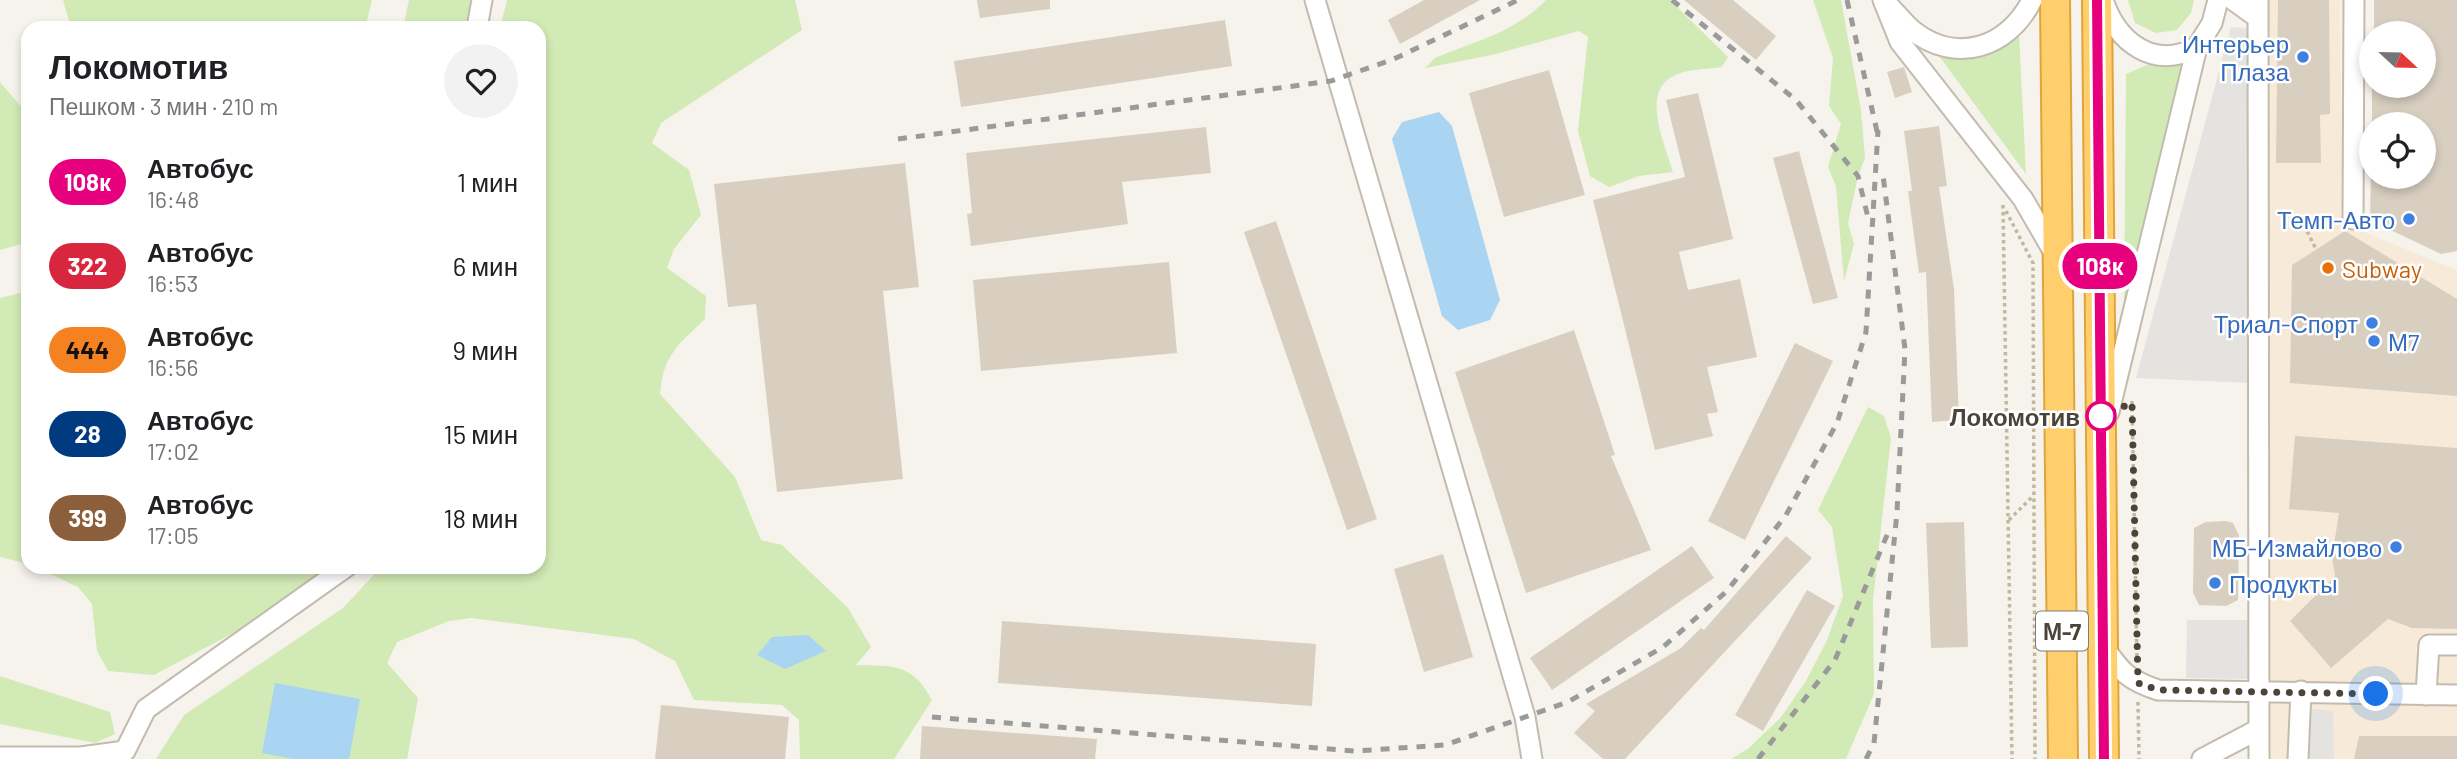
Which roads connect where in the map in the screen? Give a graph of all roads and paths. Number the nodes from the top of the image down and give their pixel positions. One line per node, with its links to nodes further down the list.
1 (482, 0): 12 (street)
2 (1315, 0): 35 (street)
3 (1883, 0): 4 (street); 19 (street)
4 (2032, 0)
5 (2055, 0): 19 (highway, М-7)
6 (2097, 0): 21 (highway, М-7)
7 (2103, 0): 13 (street)
8 (2218, 0): 13 (street)
9 (2233, 0): 11 (street)
10 (2354, 0): 17 (street)
11 (2258, 9): 29 (street)
12 (478, 21)
13 (2197, 47): 21 (street)
14 (1999, 198): 15 (path)
15 (2005, 209): 22 (path); 23 (path)
16 (2301, 219): 18 (path)
17 (2353, 219)
18 (2316, 249)
19 (2058, 259): 38 (highway, М-7)
20 (2132, 390): 27 (path)
21 (2101, 444): 26 (highway, М-7)
22 (2034, 496): 23 (path); 37 (path)
23 (2009, 520): 36 (path)
24 (336, 574): 34 (street)
25 (2457, 645): 30 (street)
26 (2103, 646): 27 (street); 39 (highway, М-7)
27 (2138, 683): 29 (street); 40 (path)
28 (2301, 691): 29 (street); 30 (street); 44 (street)
29 (2257, 693): 32 (street)
30 (2426, 695): 31 (street)
31 (2457, 695)
32 (2259, 729): 33 (street); 43 (street)
33 (2241, 738): 41 (street); 42 (street)
34 (0, 757)
35 (1532, 759)
36 (2012, 759)
37 (2035, 759)
38 (2063, 759)
39 (2104, 759)
40 (2139, 759)
41 (2202, 759)
42 (2241, 759)
43 (2259, 759)
44 (2298, 759)

